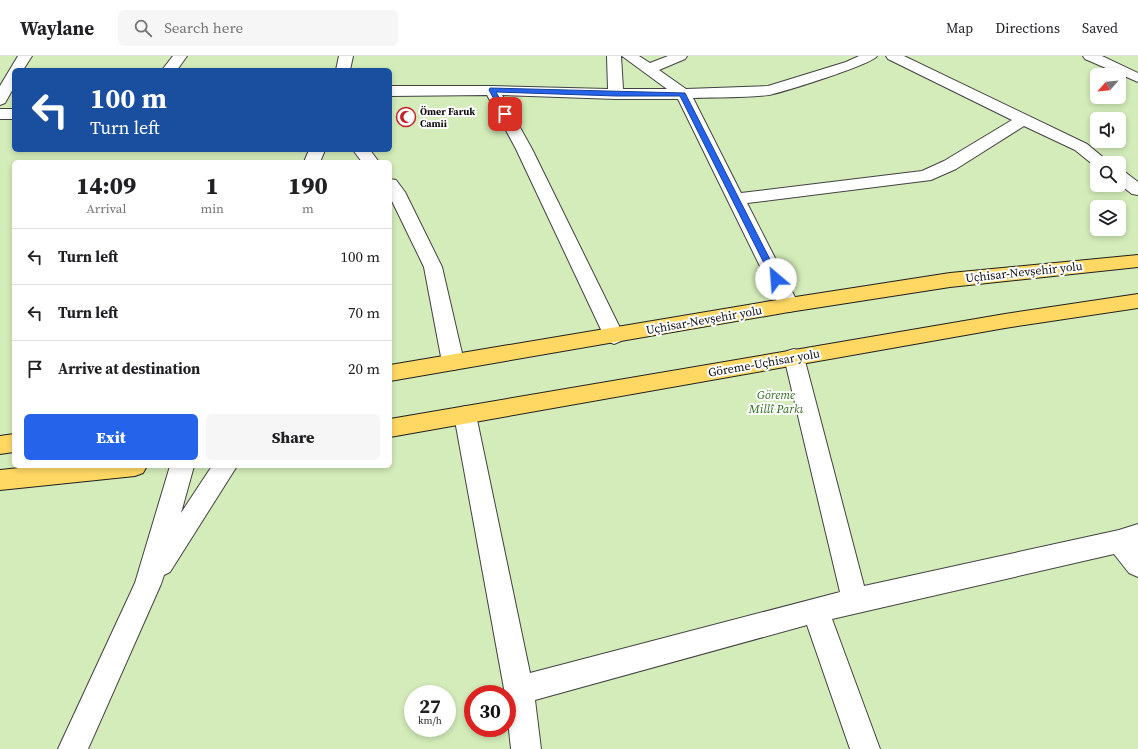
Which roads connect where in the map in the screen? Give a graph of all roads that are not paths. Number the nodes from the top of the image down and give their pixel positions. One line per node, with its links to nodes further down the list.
1 (24, 56): 11 (street)
2 (180, 56): 12 (street)
3 (346, 56): 13 (street)
4 (614, 56): 19 (street)
5 (629, 56): 14 (street)
6 (680, 56): 14 (street)
7 (870, 56): 20 (street)
8 (893, 56): 24 (street)
9 (1090, 56): 15 (street)
10 (1099, 56): 15 (street)
11 (17, 68)
12 (171, 68)
13 (343, 68)
14 (649, 69): 20 (street)
15 (1135, 72)
16 (12, 77): 21 (street)
17 (492, 90): 18 (street); 19 (street); 35 (street)
18 (392, 91)
19 (616, 94): 20 (street)
20 (682, 94): 31 (street)
21 (0, 100)
22 (0, 114): 23 (street)
23 (12, 114)
24 (1024, 119): 26 (street); 31 (street)
25 (363, 152): 27 (street)
26 (1093, 156)
27 (369, 160)
28 (1126, 181): 30 (street)
29 (392, 187): 37 (street)
30 (1138, 190)
31 (736, 199): 34 (street)
32 (1138, 261): 34 (main road, Uçhisar-Nevşehir yolu)
33 (1138, 302): 36 (main road, Göreme-Uçhisar yolu)
34 (789, 305): 35 (main road, Uçhisar-Nevşehir yolu)
35 (614, 336): 37 (main road, Uçhisar-Nevşehir yolu)
36 (794, 357): 39 (main road, Göreme-Uçhisar yolu); 50 (street)
37 (453, 362): 38 (main road, Uçhisar-Nevşehir yolu)
38 (392, 374)
39 (466, 415): 40 (main road, Göreme-Uçhisar yolu); 52 (street)
40 (392, 428)
41 (12, 443): 42 (main road)
42 (0, 445)
43 (116, 468): 46 (main road)
44 (181, 468): 49 (street)
45 (224, 468): 49 (street)
46 (0, 480)
47 (1128, 538): 48 (street); 50 (street)
48 (1138, 565)
49 (148, 584): 53 (street)
50 (855, 601): 51 (street)
51 (815, 610): 52 (street); 55 (street)
52 (519, 690): 54 (street)
53 (73, 749)
54 (526, 749)
55 (864, 749)

